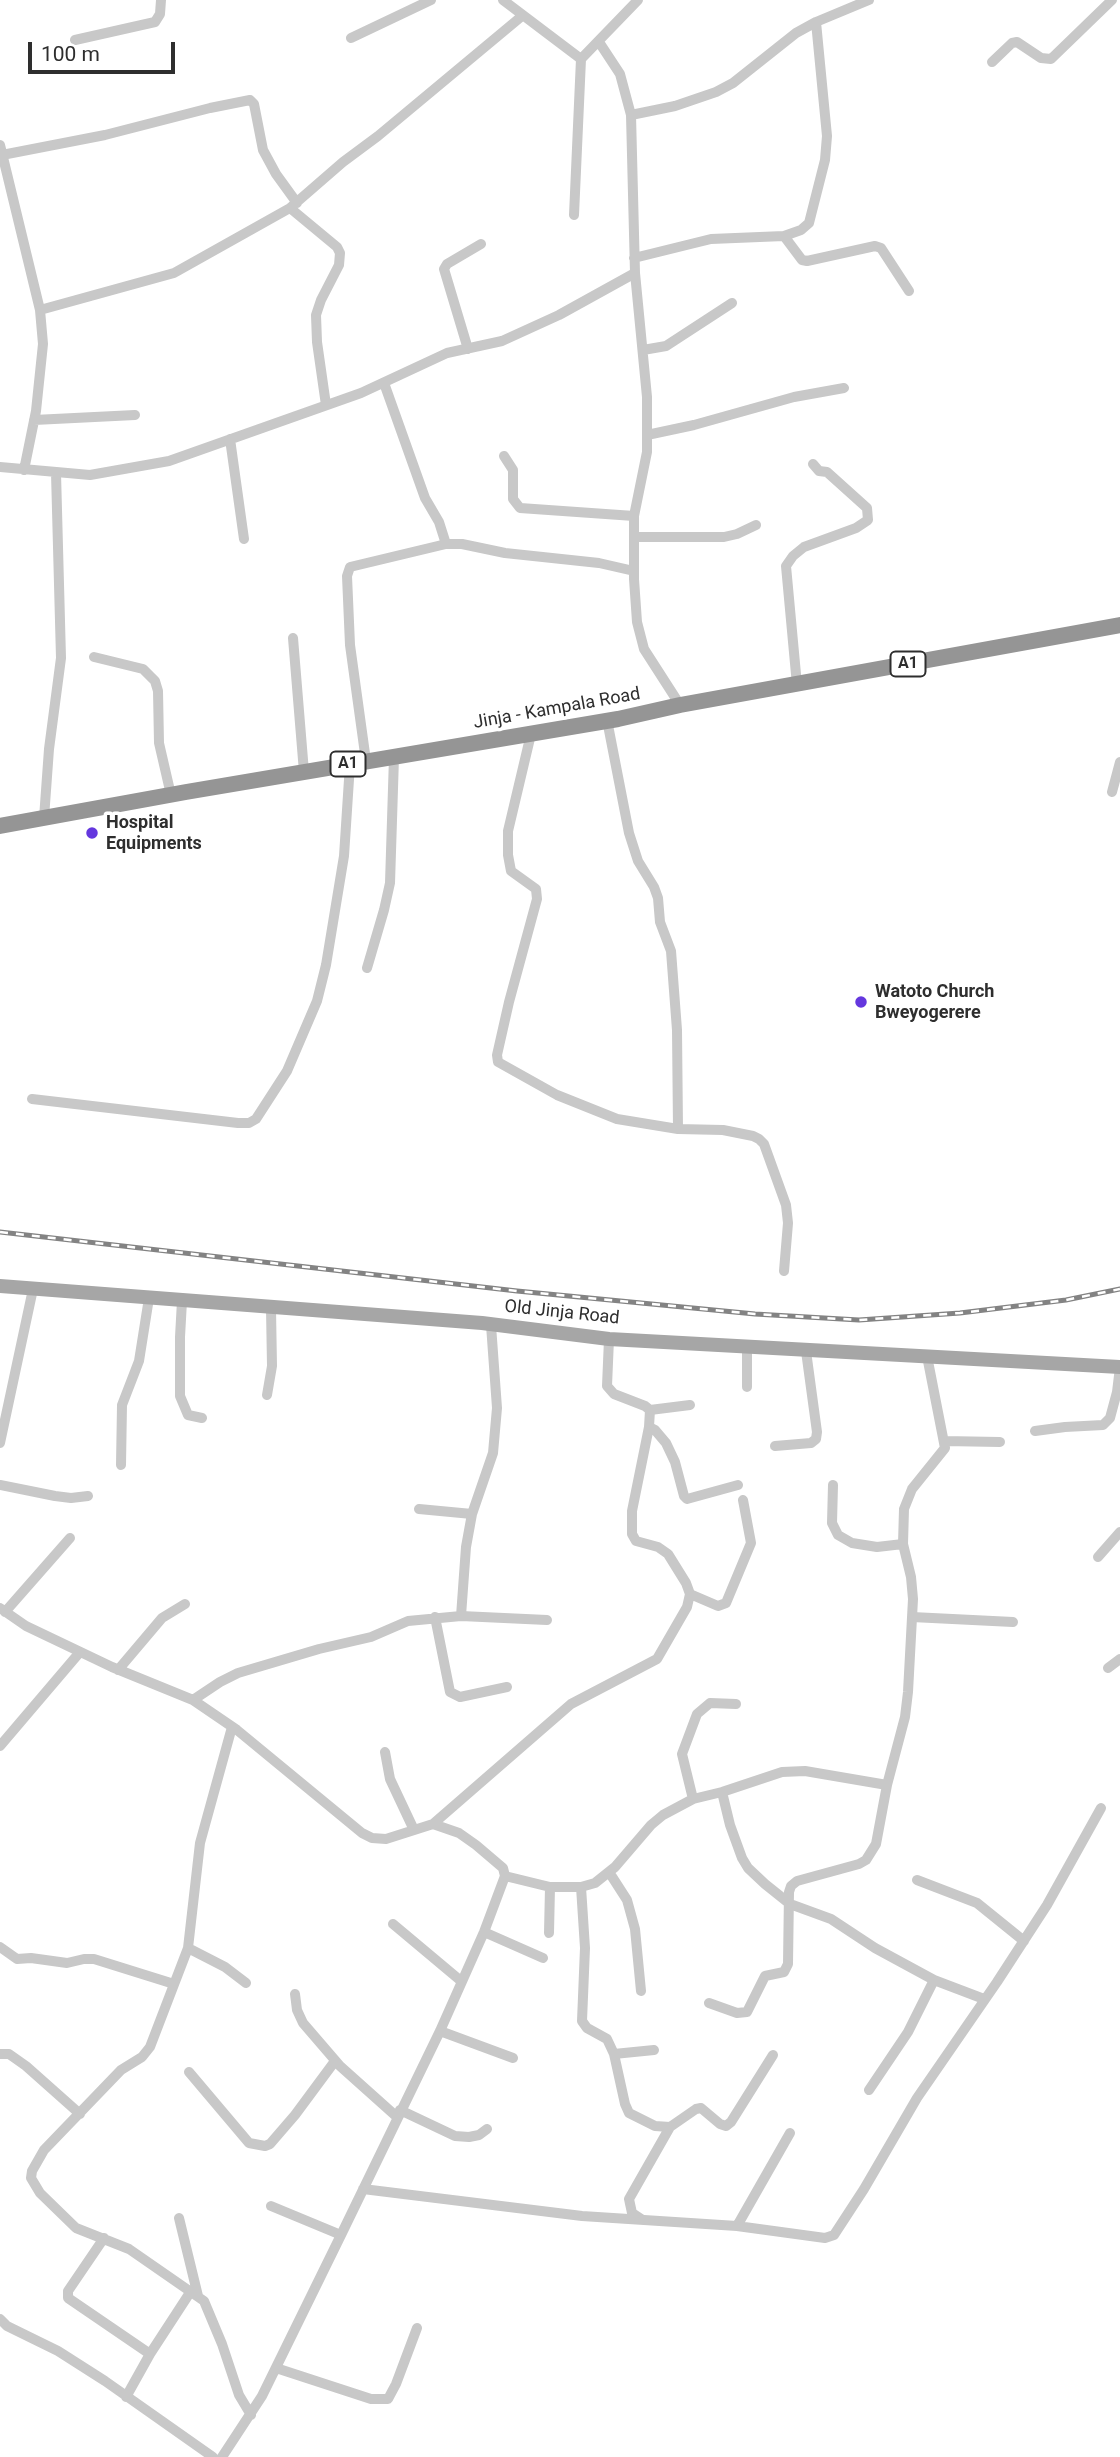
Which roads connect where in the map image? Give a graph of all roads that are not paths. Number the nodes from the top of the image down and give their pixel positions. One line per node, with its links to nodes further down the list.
1 (161, 0): 10 (street)
2 (431, 0): 9 (street)
3 (503, 0): 7 (street)
4 (638, 0): 11 (street)
5 (869, 0): 8 (street)
6 (1112, 0): 13 (street)
7 (522, 16): 12 (street); 16 (street)
8 (816, 22): 14 (street); 18 (street)
9 (351, 38)
10 (75, 40)
11 (599, 41): 12 (street); 14 (street)
12 (581, 59): 17 (street)
13 (992, 62)
14 (631, 115): 20 (street)
15 (1, 150): 16 (street); 24 (street)
16 (294, 205): 24 (street); 29 (street)
17 (574, 215)
18 (784, 236): 20 (street); 22 (street)
19 (481, 244): 25 (street)
20 (634, 258): 21 (street)
21 (635, 273): 25 (street); 26 (street)
22 (909, 291)
23 (732, 303): 26 (street)
24 (40, 310): 31 (street)
25 (468, 349): 27 (street)
26 (643, 350): 32 (street)
27 (384, 383): 29 (street); 43 (street)
28 (844, 388): 32 (street)
29 (327, 405): 33 (street)
30 (135, 415): 31 (street)
31 (34, 420): 37 (street)
32 (647, 435): 39 (street)
33 (230, 439): 38 (street); 42 (street)
34 (504, 456): 39 (street)
35 (813, 464): 48 (street)
36 (0, 467): 37 (street)
37 (24, 470): 38 (street)
38 (56, 472): 59 (street)
39 (634, 516): 41 (street)
40 (756, 525): 41 (street)
41 (634, 537): 44 (street)
42 (244, 538)
43 (446, 544): 44 (street); 53 (street)
44 (634, 571): 49 (street)
45 (1120, 625): 48 (highway, Jinja - Kampala Road / A1)
46 (293, 638): 56 (street)
47 (94, 657): 58 (street)
48 (797, 685): 49 (highway, Jinja - Kampala Road / A1)
49 (680, 705): 50 (highway, Jinja - Kampala Road / A1)
50 (607, 720): 51 (highway, Jinja - Kampala Road / A1); 63 (street)
51 (531, 734): 52 (highway, Jinja - Kampala Road / A1); 63 (street)
52 (394, 757): 53 (highway, Jinja - Kampala Road / A1); 61 (street)
53 (366, 761): 55 (highway, Jinja - Kampala Road / A1)
54 (1120, 762): 57 (street)
55 (349, 764): 56 (highway, Jinja - Kampala Road / A1); 62 (street)
56 (304, 772): 58 (highway, Jinja - Kampala Road / A1)
57 (1112, 792)
58 (171, 795): 59 (highway, Jinja - Kampala Road / A1)
59 (44, 818): 60 (highway, Jinja - Kampala Road / A1)
60 (0, 826)
61 (367, 968)
62 (32, 1099)
63 (678, 1129): 64 (street)
64 (785, 1271)
65 (0, 1286): 66 (main road, Old Jinja Road)
66 (33, 1289): 67 (main road, Old Jinja Road); 85 (street)
67 (149, 1298): 68 (main road, Old Jinja Road); 87 (street)
68 (182, 1301): 69 (main road, Old Jinja Road); 80 (street)
69 (271, 1309): 70 (main road, Old Jinja Road); 77 (street)
70 (491, 1325): 71 (main road, Old Jinja Road); 94 (street)
71 (609, 1339): 72 (main road, Old Jinja Road); 79 (street)
72 (747, 1348): 73 (main road, Old Jinja Road); 76 (street)
73 (806, 1351): 74 (main road, Old Jinja Road); 86 (street)
74 (927, 1356): 75 (main road, Old Jinja Road); 83 (street)
75 (1120, 1367): 82 (street)
76 (747, 1387)
77 (267, 1395)
78 (690, 1405): 79 (street)
79 (650, 1410): 81 (street)
80 (202, 1418)
81 (649, 1427): 89 (street); 99 (street)
82 (1035, 1432)
83 (944, 1441): 84 (street); 97 (street)
84 (1000, 1441)
85 (0, 1443)
86 (775, 1446)
87 (121, 1465)
88 (0, 1485): 91 (street)
89 (738, 1485)
90 (833, 1485): 97 (street)
91 (88, 1496)
92 (743, 1500): 99 (street)
93 (419, 1509): 94 (street)
94 (472, 1514): 102 (street)
95 (1120, 1532): 98 (street)
96 (69, 1538): 101 (street)
97 (903, 1544): 104 (street)
98 (1098, 1557)
99 (690, 1594): 121 (street)
100 (185, 1604): 110 (street)
101 (3, 1610): 107 (street)
102 (461, 1616): 103 (street); 105 (street)
103 (435, 1617): 111 (street); 112 (street)
104 (912, 1617): 106 (street); 117 (street)
105 (547, 1620)
106 (1013, 1622)
107 (80, 1652): 110 (street); 115 (street)
108 (1120, 1659): 109 (street)
109 (1108, 1668)
110 (118, 1670): 112 (street)
111 (507, 1687)
112 (193, 1700): 114 (street)
113 (736, 1704): 119 (street)
114 (232, 1727): 122 (street); 134 (street)
115 (0, 1746)
116 (385, 1752): 122 (street)
117 (887, 1784): 118 (street); 128 (street)
118 (722, 1792): 119 (street); 128 (street)
119 (693, 1799): 123 (street)
120 (1101, 1808): 132 (street)
121 (433, 1824): 122 (street); 124 (street)
122 (414, 1830)
123 (609, 1872): 127 (street); 140 (street)
124 (505, 1876): 126 (street); 130 (street)
125 (917, 1880): 132 (street)
126 (550, 1887): 127 (street); 131 (street)
127 (581, 1887): 147 (street)
128 (790, 1904): 136 (street); 143 (street)
129 (393, 1924): 137 (street)
130 (484, 1932): 135 (street); 137 (street)
131 (549, 1933)
132 (1024, 1941): 142 (street)
133 (0, 1947): 139 (street)
134 (188, 1948): 138 (street); 139 (street)
135 (543, 1958)
136 (934, 1980): 142 (street); 152 (street)
137 (461, 1981): 144 (street)
138 (246, 1983)
139 (174, 1984): 153 (street)
140 (640, 1991)
141 (295, 1994): 150 (street)
142 (984, 2000): 162 (street)
143 (709, 2003)
144 (440, 2031): 149 (street); 154 (street)
145 (654, 2050): 147 (street)
146 (0, 2054): 153 (street)
147 (614, 2054): 155 (street)
148 (773, 2055): 155 (street)
149 (513, 2058)
150 (335, 2061): 151 (street); 154 (street)
151 (189, 2072)
152 (869, 2090)
153 (80, 2114): 164 (street)
154 (399, 2114): 156 (street); 158 (street)
155 (670, 2127): 161 (street)
156 (487, 2129)
157 (790, 2133): 162 (street)
158 (363, 2189): 161 (street); 163 (street)
159 (271, 2206): 163 (street)
160 (179, 2218): 165 (street)
161 (641, 2219): 162 (street)
162 (737, 2226)
163 (341, 2235): 169 (street)
164 (104, 2238): 165 (street); 168 (street)
165 (194, 2294): 168 (street); 171 (street)
166 (0, 2319): 170 (street)
167 (417, 2328): 169 (street)
168 (150, 2354): 170 (street)
169 (276, 2368): 171 (street)
170 (126, 2397): 172 (street)
171 (251, 2415): 173 (street)
172 (212, 2457)
173 (222, 2457)

